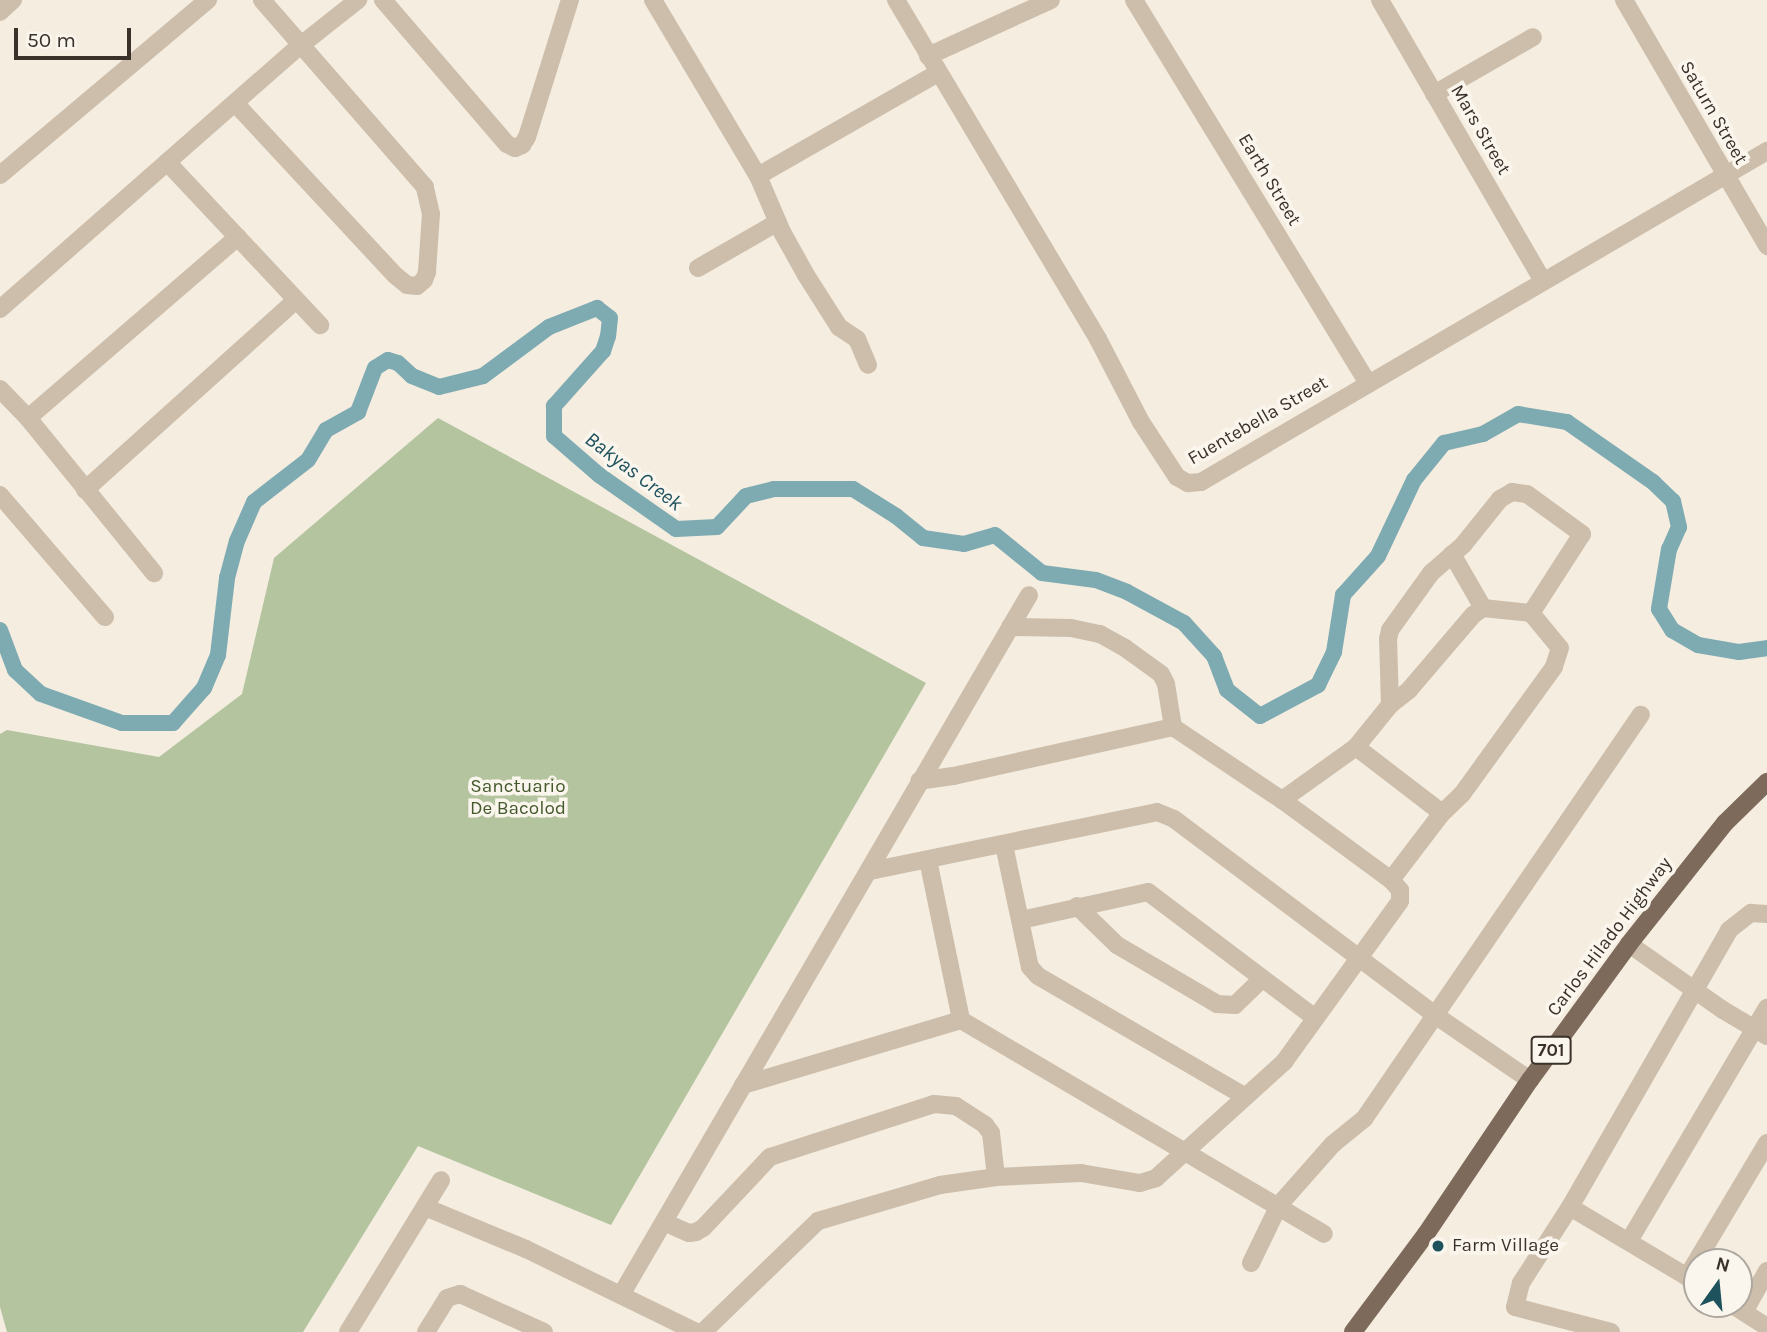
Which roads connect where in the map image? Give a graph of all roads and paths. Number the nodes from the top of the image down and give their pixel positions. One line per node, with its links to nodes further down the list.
1 (13, 0): 13 (street)
2 (208, 0): 23 (street)
3 (262, 0): 15 (street)
4 (358, 0): 15 (street)
5 (383, 0): 6 (street)
6 (570, 0)
7 (653, 0): 24 (street)
8 (896, 0): 16 (street, Fuentebella Street)
9 (1051, 0): 16 (street)
10 (1134, 0): 34 (street, Earth Street)
11 (1380, 0): 18 (street, Mars Street)
12 (1624, 0): 22 (street, Saturn Street)
13 (0, 12)
14 (1533, 37): 18 (street)
15 (301, 46): 19 (street); 19 (street)
16 (928, 56): 17 (street, Fuentebella Street)
17 (938, 73): 24 (street); 34 (street, Fuentebella Street)
18 (1434, 94): 29 (street, Mars Street)
19 (235, 103): 21 (street)
20 (1767, 151): 22 (street, Fuentebella Street)
21 (167, 162): 26 (street); 31 (street)
22 (1724, 174): 27 (street, Saturn Street); 29 (street, Fuentebella Street)
23 (0, 175)
24 (758, 176): 25 (street)
25 (778, 222): 28 (street); 33 (street)
26 (238, 237): 30 (street); 36 (street)
27 (1767, 246)
28 (698, 268)
29 (1544, 281): 34 (street, Fuentebella Street)
30 (295, 300): 32 (street); 37 (street)
31 (0, 309)
32 (320, 325)
33 (868, 365)
34 (1367, 382)
35 (0, 389): 36 (street)
36 (28, 418): 37 (street)
37 (85, 490): 40 (street)
38 (0, 495): 44 (street)
39 (1452, 554): 42 (street); 43 (street); 46 (street)
40 (154, 573)
41 (1029, 595): 45 (street)
42 (1483, 608): 43 (street); 46 (street)
43 (1531, 613): 53 (street)
44 (105, 617)
45 (1010, 627): 48 (street); 50 (street)
46 (1390, 705): 49 (street)
47 (1641, 715): 66 (street)
48 (1173, 727): 50 (street); 52 (street)
49 (1356, 747): 52 (street); 53 (street)
50 (919, 781): 56 (street)
51 (1767, 782): 61 (main road, Carlos Hilado Highway / 701)
52 (1282, 800): 57 (street)
53 (1442, 813): 57 (street)
54 (1004, 845): 55 (street); 60 (street); 62 (street)
55 (928, 860): 56 (street); 68 (street)
56 (870, 871): 71 (street)
57 (1391, 880): 62 (street)
58 (1077, 906): 60 (street); 63 (street); 63 (street)
59 (1767, 914): 64 (street)
60 (1021, 919): 72 (street)
61 (1629, 944): 64 (street); 70 (main road, Carlos Hilado Highway / 701)
62 (1357, 956): 66 (street); 67 (street)
63 (1262, 979): 67 (street)
64 (1693, 988): 69 (street); 79 (street)
65 (1767, 1008): 69 (street)
66 (1436, 1016): 70 (street); 77 (street)
67 (1314, 1017): 72 (street)
68 (961, 1020): 71 (street); 74 (street)
69 (1761, 1032): 82 (street)
70 (1530, 1080): 94 (main road, Carlos Hilado Highway / 701)
71 (743, 1085): 80 (street)
72 (1244, 1096): 74 (street)
73 (1767, 1143): 83 (street)
74 (1185, 1153): 75 (street); 77 (street)
75 (996, 1177): 80 (street); 93 (street)
76 (441, 1180): 78 (street)
77 (1279, 1205): 81 (street); 84 (street)
78 (425, 1207): 88 (street); 89 (street)
79 (1570, 1207): 82 (street); 95 (street)
80 (664, 1222): 88 (street)
81 (1324, 1234)
82 (1629, 1241): 86 (street)
83 (1710, 1248)
84 (1251, 1263)
85 (1767, 1271): 87 (street)
86 (1683, 1274)
87 (1753, 1288)
88 (621, 1295): 92 (street)
89 (348, 1332)
90 (426, 1332): 91 (street)
91 (544, 1332)
92 (696, 1332)
93 (703, 1332)
94 (1353, 1332)
95 (1611, 1332)

